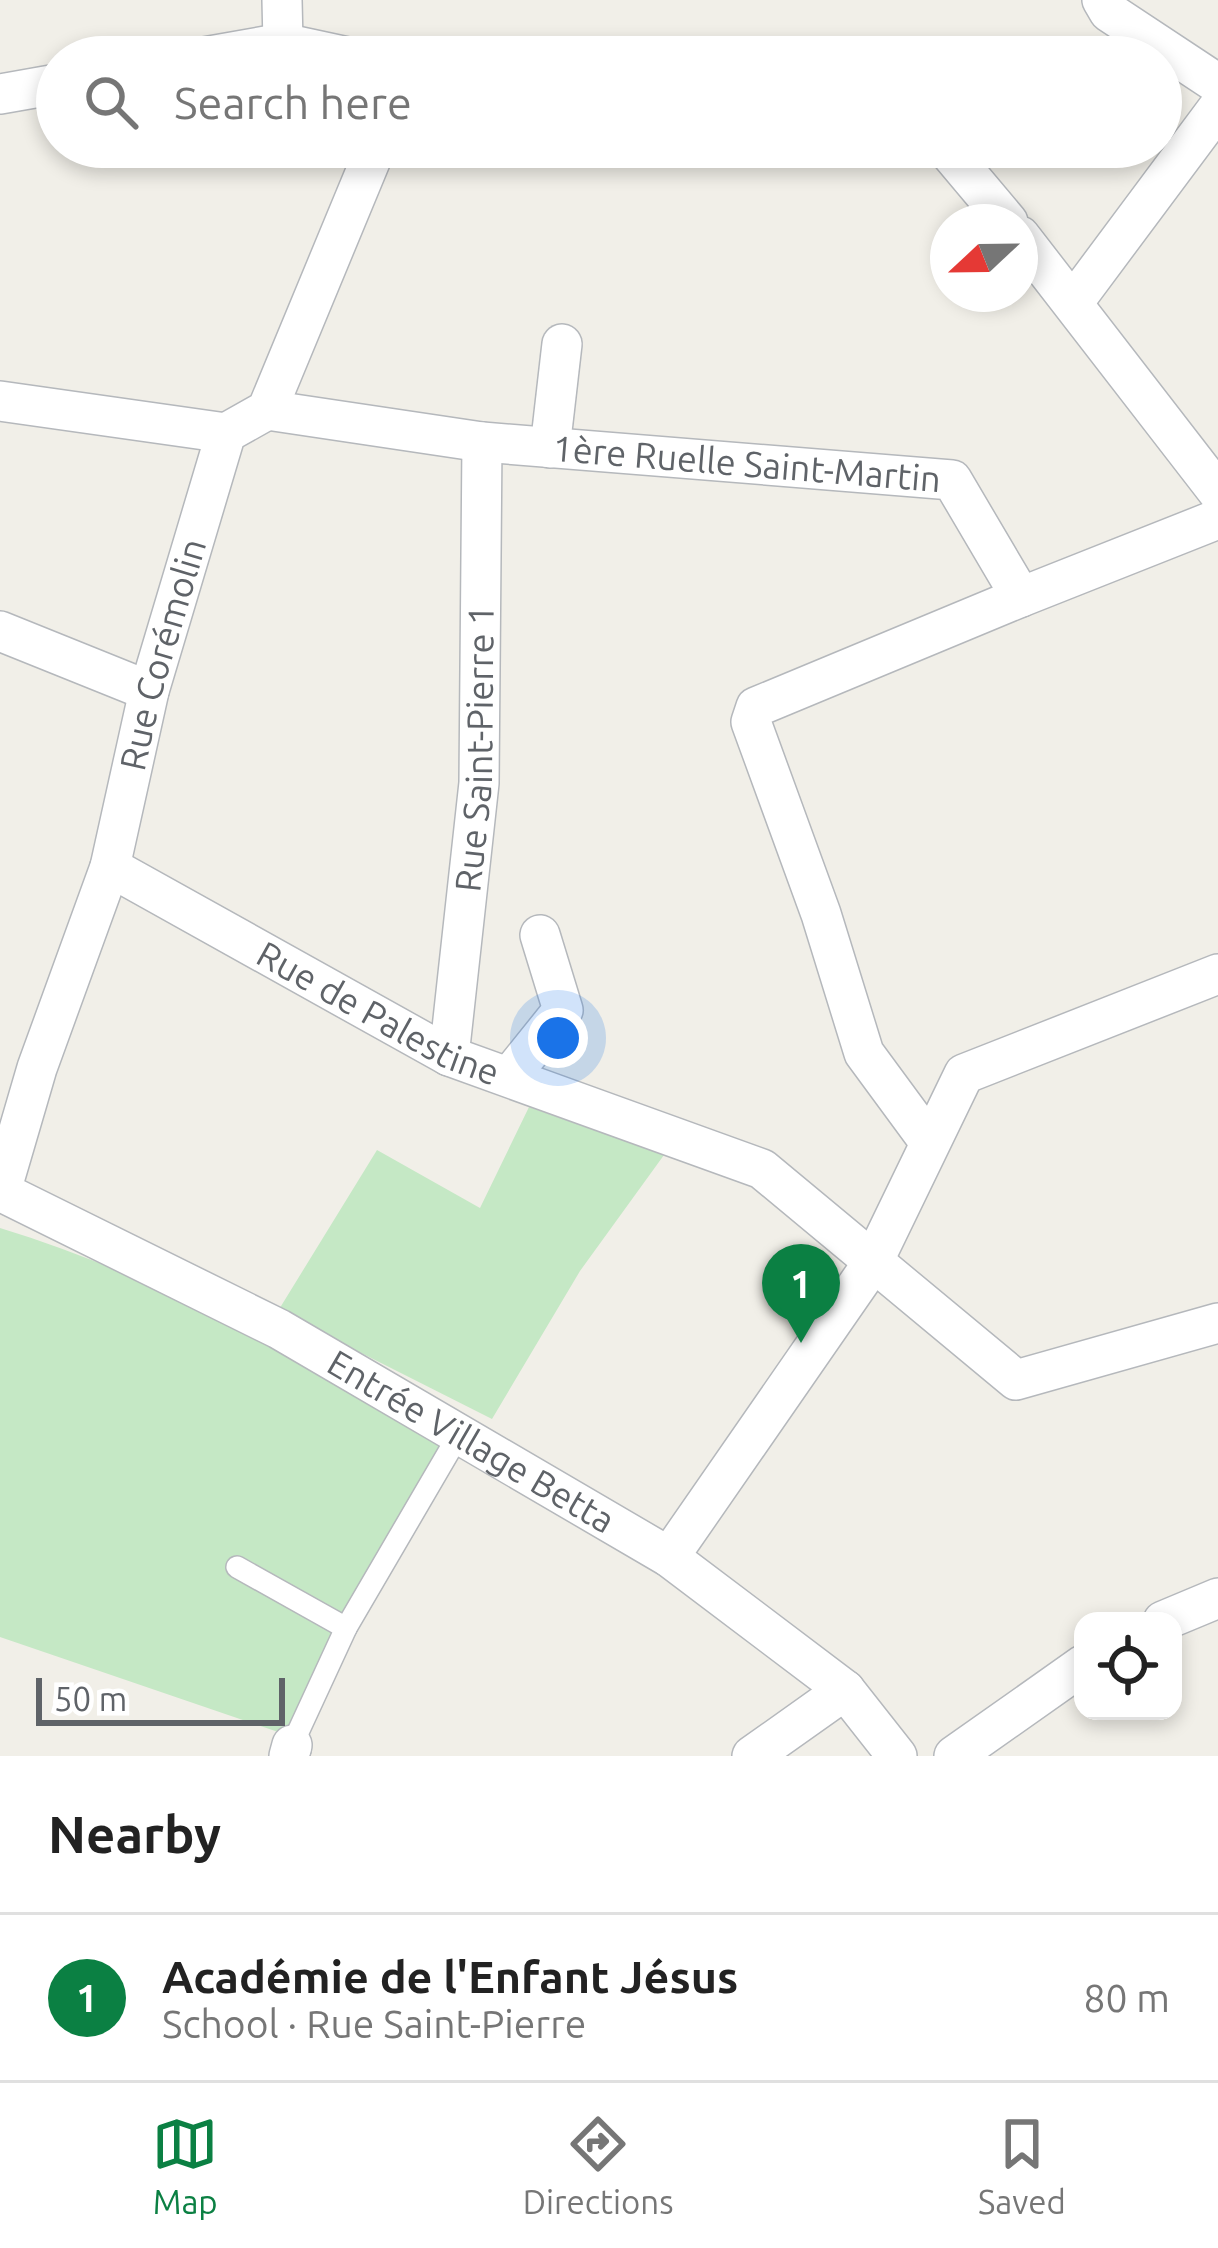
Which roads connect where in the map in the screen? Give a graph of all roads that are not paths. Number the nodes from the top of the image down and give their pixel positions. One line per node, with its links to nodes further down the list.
1 (282, 0): 3 (street)
2 (1102, 0): 4 (street)
3 (283, 36)
4 (1145, 36)
5 (1182, 60): 6 (street)
6 (1218, 84)
7 (36, 88): 8 (street)
8 (0, 94)
9 (1218, 107): 10 (street)
10 (1182, 156)
11 (367, 168): 19 (street)
12 (963, 168): 14 (street)
13 (1173, 168): 16 (street)
14 (993, 204)
15 (1038, 257): 16 (street)
16 (1075, 300): 23 (street)
17 (562, 344): 22 (street)
18 (0, 401): 20 (street)
19 (267, 410): 20 (street); 21 (street, 1ère Ruelle Saint-Martin)
20 (226, 434): 27 (street, Rue Corémolin)
21 (482, 442): 22 (street, 1ère Ruelle Saint-Martin); 31 (street, Rue Saint-Pierre 1)
22 (550, 448): 25 (street, 1ère Ruelle Saint-Martin)
23 (1218, 492)
24 (1218, 519): 25 (street)
25 (1021, 597): 33 (street)
26 (0, 631): 27 (street)
27 (149, 691): 28 (street, Rue Corémolin)
28 (110, 867): 31 (street, Rue de Palestine); 34 (street, Rue Corémolin)
29 (541, 935): 32 (street)
30 (1218, 974): 33 (street)
31 (449, 1055): 32 (street, Rue de Palestine)
32 (510, 1076): 35 (street, Rue de Palestine)
33 (928, 1141): 35 (street)
34 (1, 1191): 37 (street, Entrée Village Betta)
35 (872, 1264): 36 (street, Rue de Palestine); 38 (street)
36 (1218, 1323)
37 (460, 1431): 38 (street, Entrée Village Betta); 42 (lane)
38 (669, 1557): 44 (street, Entrée Village Betta)
39 (237, 1568): 42 (lane)
40 (1218, 1598): 41 (street)
41 (1182, 1613)
42 (346, 1628): 45 (lane)
43 (1074, 1670): 48 (street)
44 (845, 1690): 46 (street); 47 (street, Entrée Village Betta)
45 (297, 1752)
46 (752, 1756)
47 (897, 1756)
48 (954, 1756)

